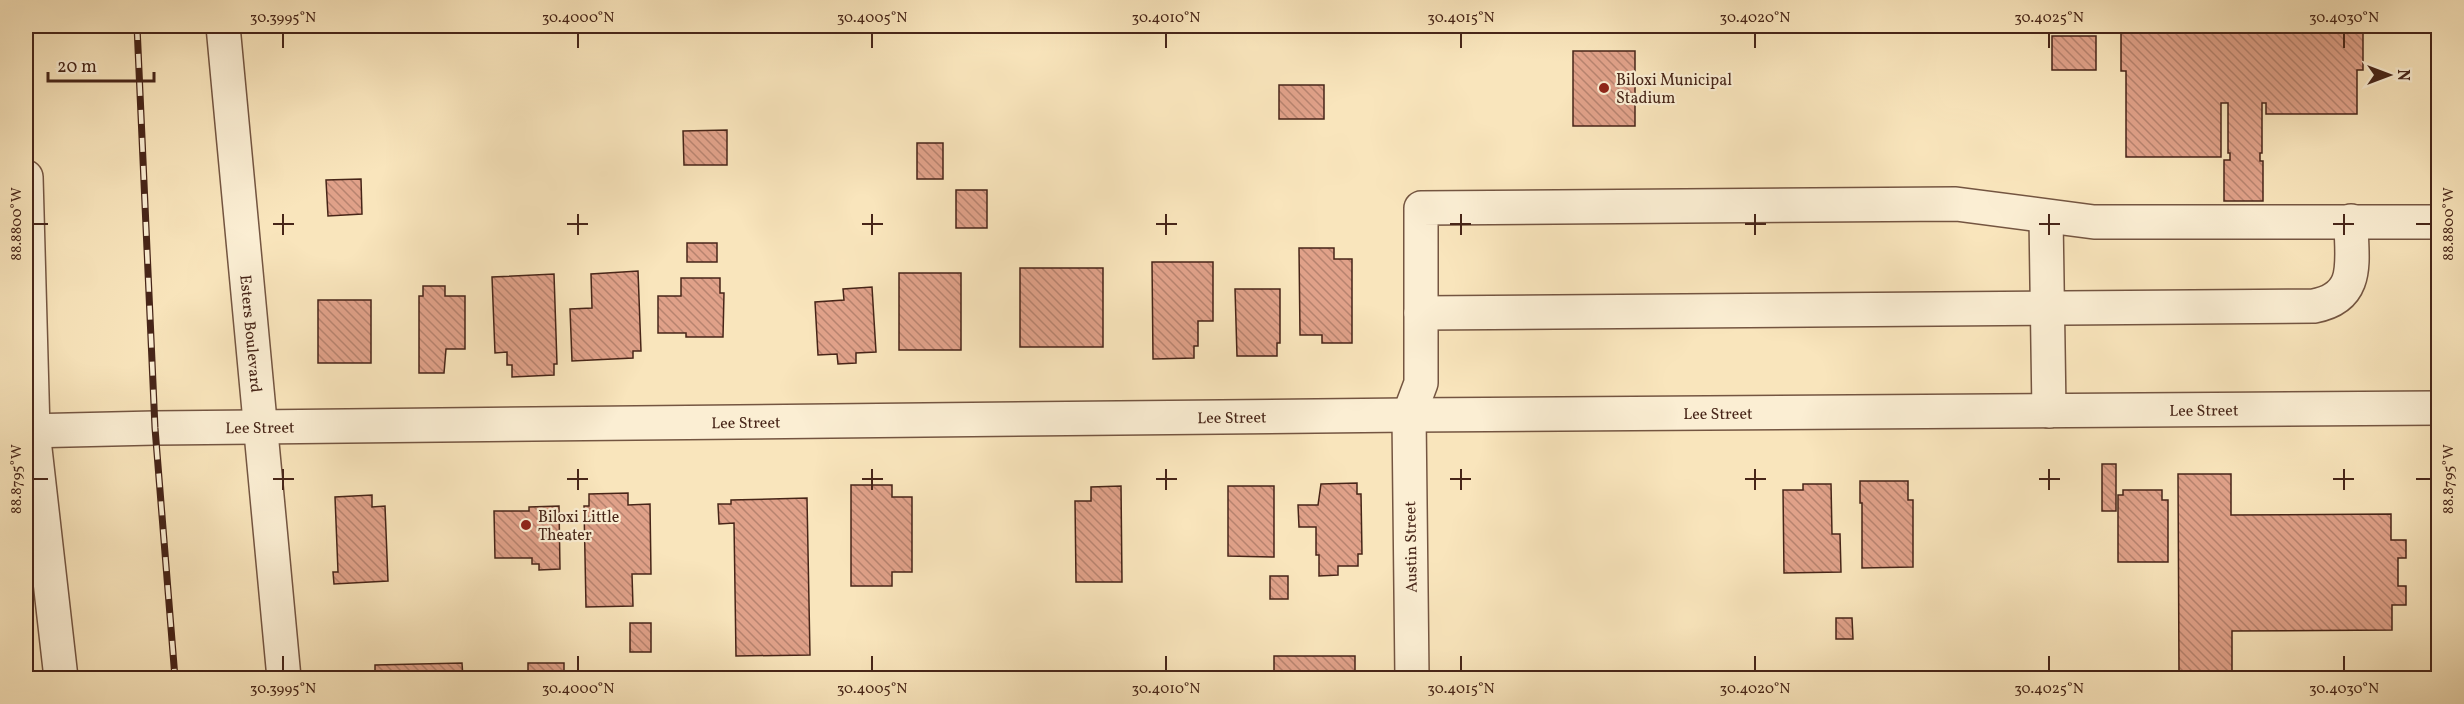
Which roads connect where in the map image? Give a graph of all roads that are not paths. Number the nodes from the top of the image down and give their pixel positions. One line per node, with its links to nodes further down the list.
1 (222, 26): 11 (street, Esters Boulevard)
2 (26, 177): 12 (street)
3 (2046, 217): 4 (street); 6 (street); 7 (street)
4 (2351, 222): 5 (street); 6 (street)
5 (2439, 222)
6 (2048, 308): 7 (street); 9 (street)
7 (1421, 313): 10 (street)
8 (2439, 408): 9 (street, Lee Street)
9 (2049, 411): 10 (street, Lee Street)
10 (1409, 415): 11 (street, Lee Street); 15 (street, Austin Street)
11 (262, 428): 12 (street, Lee Street); 14 (street, Esters Boulevard)
12 (29, 431): 13 (street)
13 (61, 678)
14 (284, 678)
15 (1412, 678)

